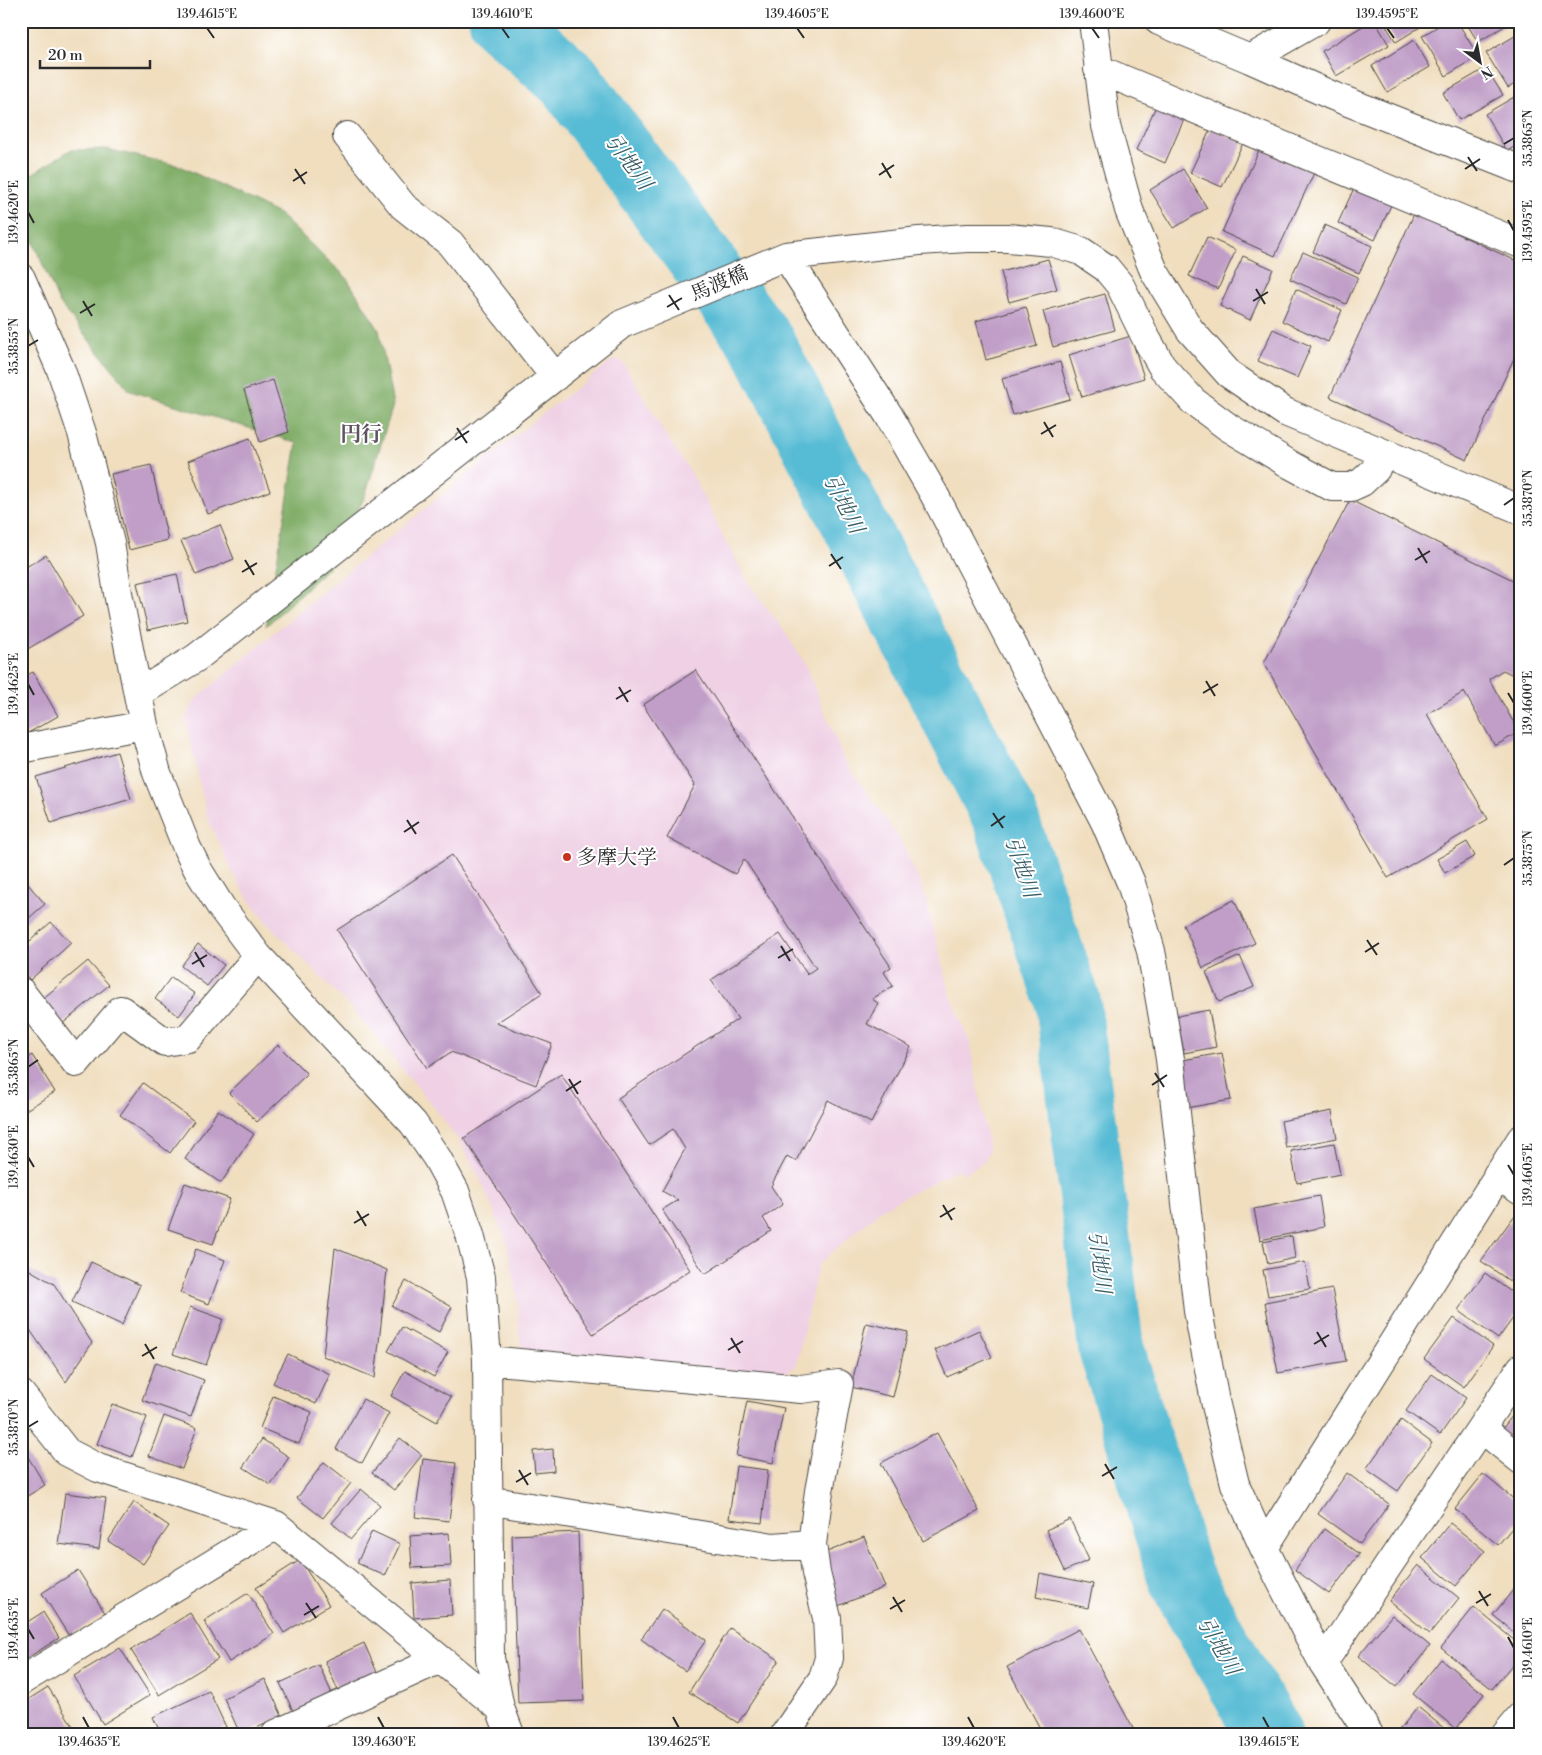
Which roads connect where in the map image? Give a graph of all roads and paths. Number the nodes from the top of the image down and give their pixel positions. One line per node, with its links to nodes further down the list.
1 (1093, 21): 5 (street)
2 (1158, 21): 4 (street)
3 (1316, 21): 4 (street)
4 (1250, 59): 7 (street)
5 (1098, 69): 8 (street); 12 (street)
6 (347, 136): 11 (street)
7 (1521, 170)
8 (1521, 244)
9 (779, 258): 11 (street, 馬渡橋); 12 (street, 馬渡橋); 30 (street)
10 (21, 278): 14 (street)
11 (554, 377): 14 (street, 馬渡橋)
12 (1380, 452): 13 (street)
13 (1521, 510)
14 (139, 693): 15 (street)
15 (144, 725): 16 (street); 17 (street)
16 (21, 749)
17 (258, 956): 18 (street); 22 (street)
18 (21, 992)
19 (1521, 1139): 20 (street)
20 (1497, 1175): 21 (street); 30 (street)
21 (1521, 1191)
22 (486, 1360): 27 (street); 29 (street)
23 (1521, 1368): 25 (street)
24 (21, 1394): 28 (street)
25 (1480, 1428): 26 (street); 32 (street)
26 (1521, 1460)
27 (487, 1500): 29 (street); 34 (street)
28 (276, 1525): 31 (street); 33 (street)
29 (812, 1544): 38 (street)
30 (1264, 1548): 32 (street)
31 (440, 1659): 34 (street); 36 (street)
32 (1323, 1662): 39 (street)
33 (21, 1681)
34 (500, 1708): 37 (street)
35 (1521, 1716): 40 (street)
36 (276, 1734)
37 (510, 1734)
38 (785, 1734)
39 (1370, 1734)
40 (1506, 1734)

